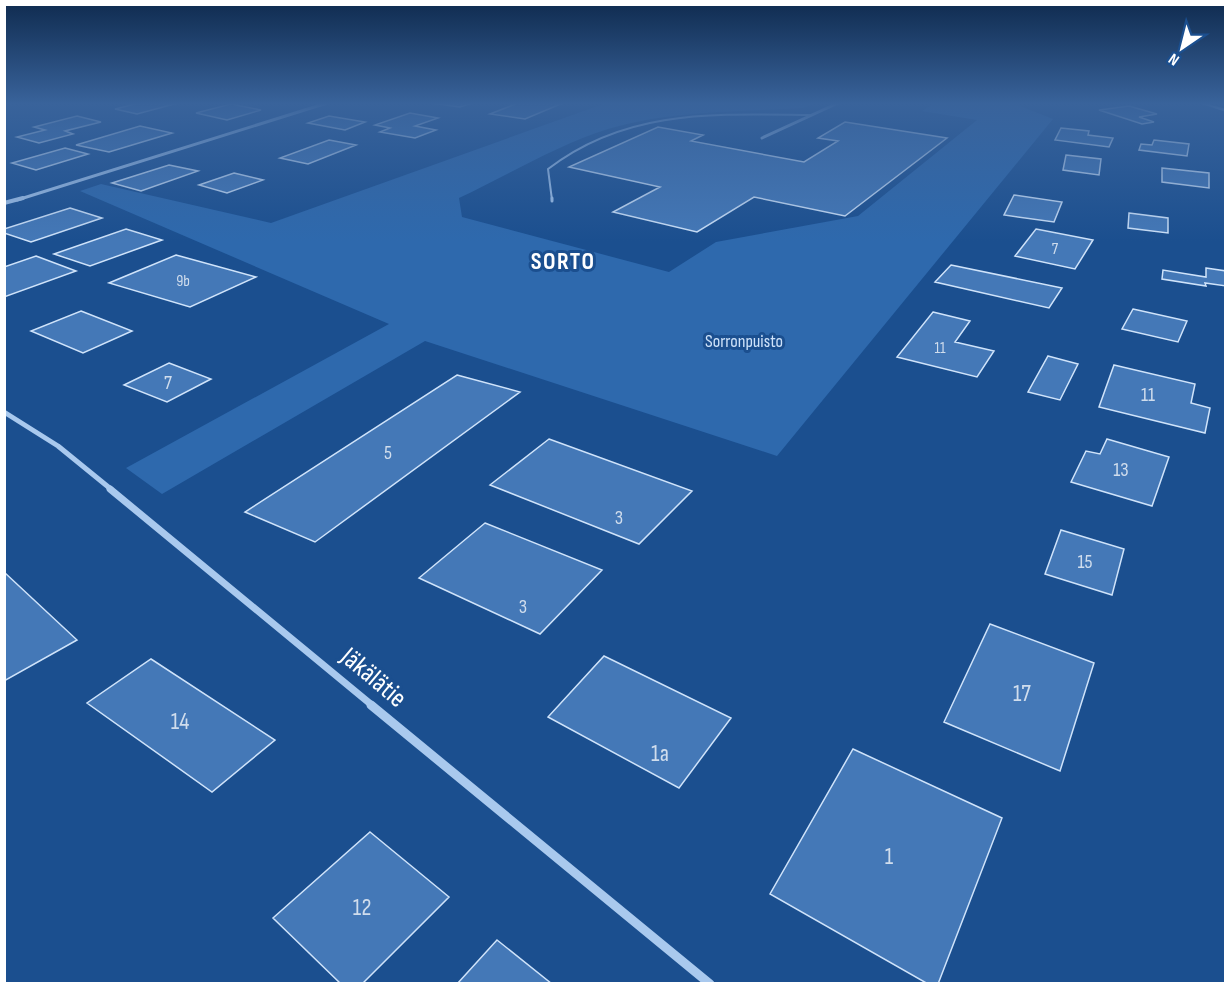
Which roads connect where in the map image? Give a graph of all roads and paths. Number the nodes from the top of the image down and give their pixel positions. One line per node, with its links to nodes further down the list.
1 (183, 149): 4 (street)
2 (574, 149): 3 (lane)
3 (552, 201)
4 (4, 203)
5 (4, 412): 6 (street, Jäkälätie)
6 (710, 984)

